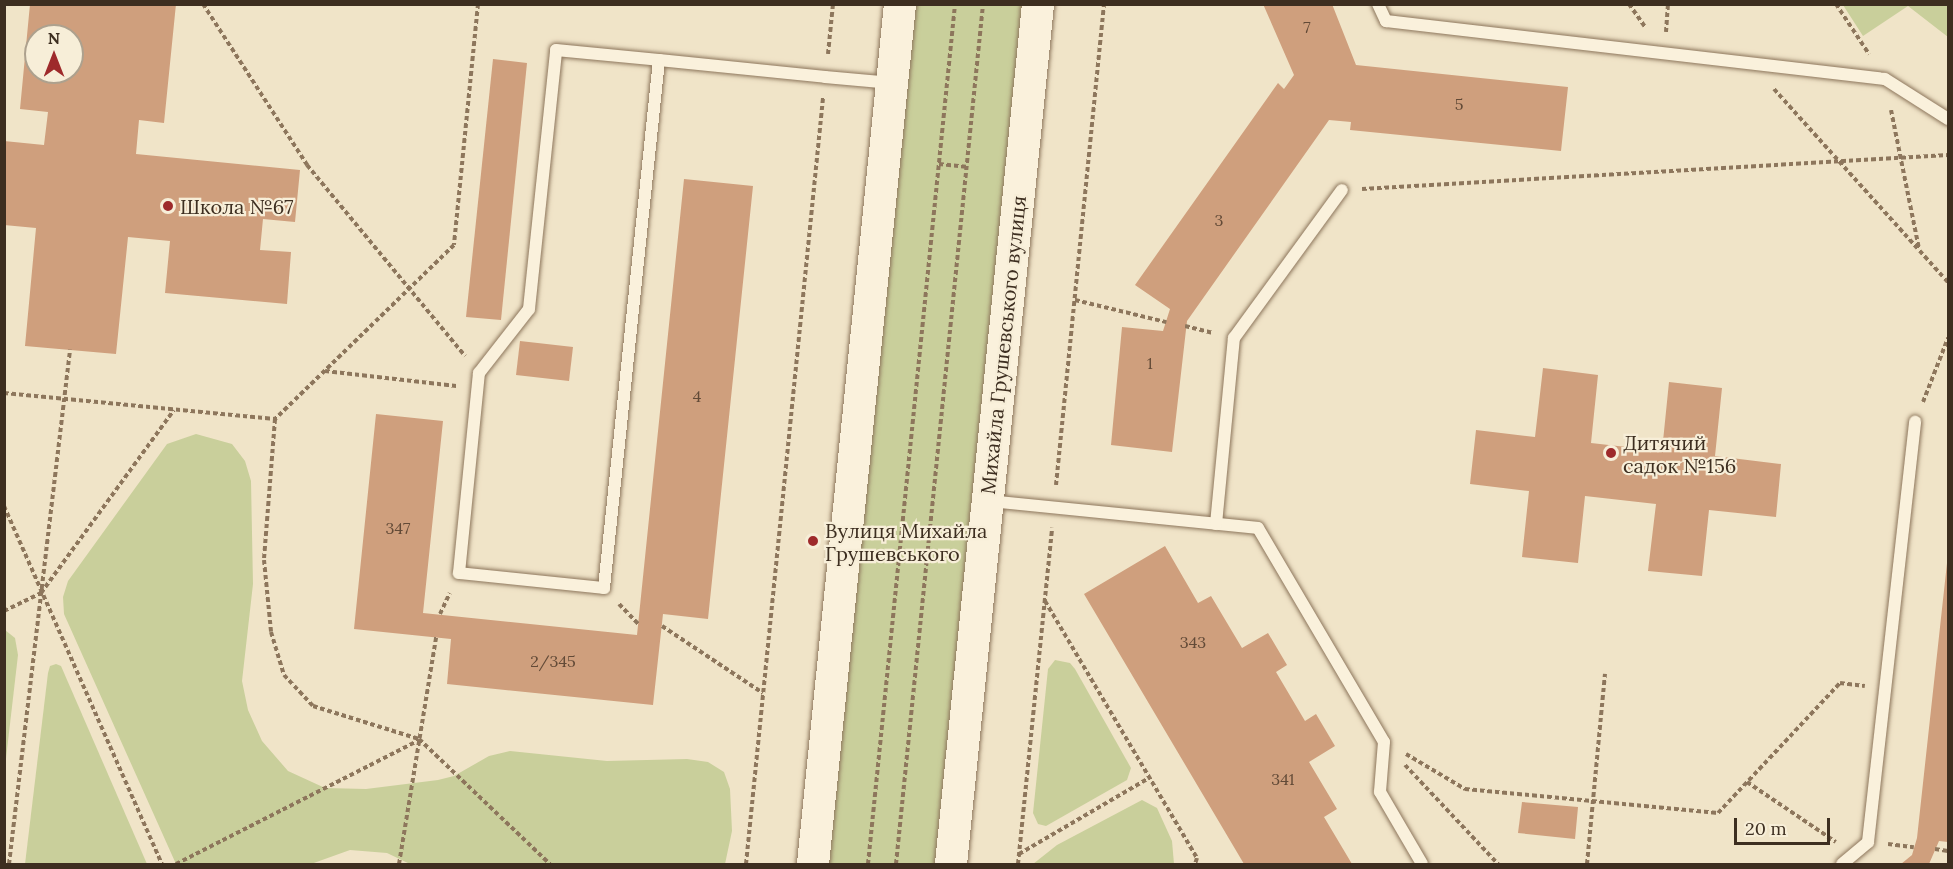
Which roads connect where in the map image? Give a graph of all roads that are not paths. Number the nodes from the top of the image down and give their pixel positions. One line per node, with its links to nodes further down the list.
1 (900, 4): 5 (street)
2 (1038, 4): 9 (street, Михайла Грушевського вулиця)
3 (1378, 4): 6 (lane)
4 (659, 60): 4 (lane); 5 (lane)
5 (892, 83): 11 (street)
6 (1948, 119)
7 (1342, 190): 10 (lane)
8 (1915, 422): 14 (lane)
9 (987, 501): 10 (lane); 12 (street, Михайла Грушевського вулиця)
10 (1216, 524): 13 (lane)
11 (813, 864)
12 (951, 864)
13 (1422, 864)
14 (1842, 864)

